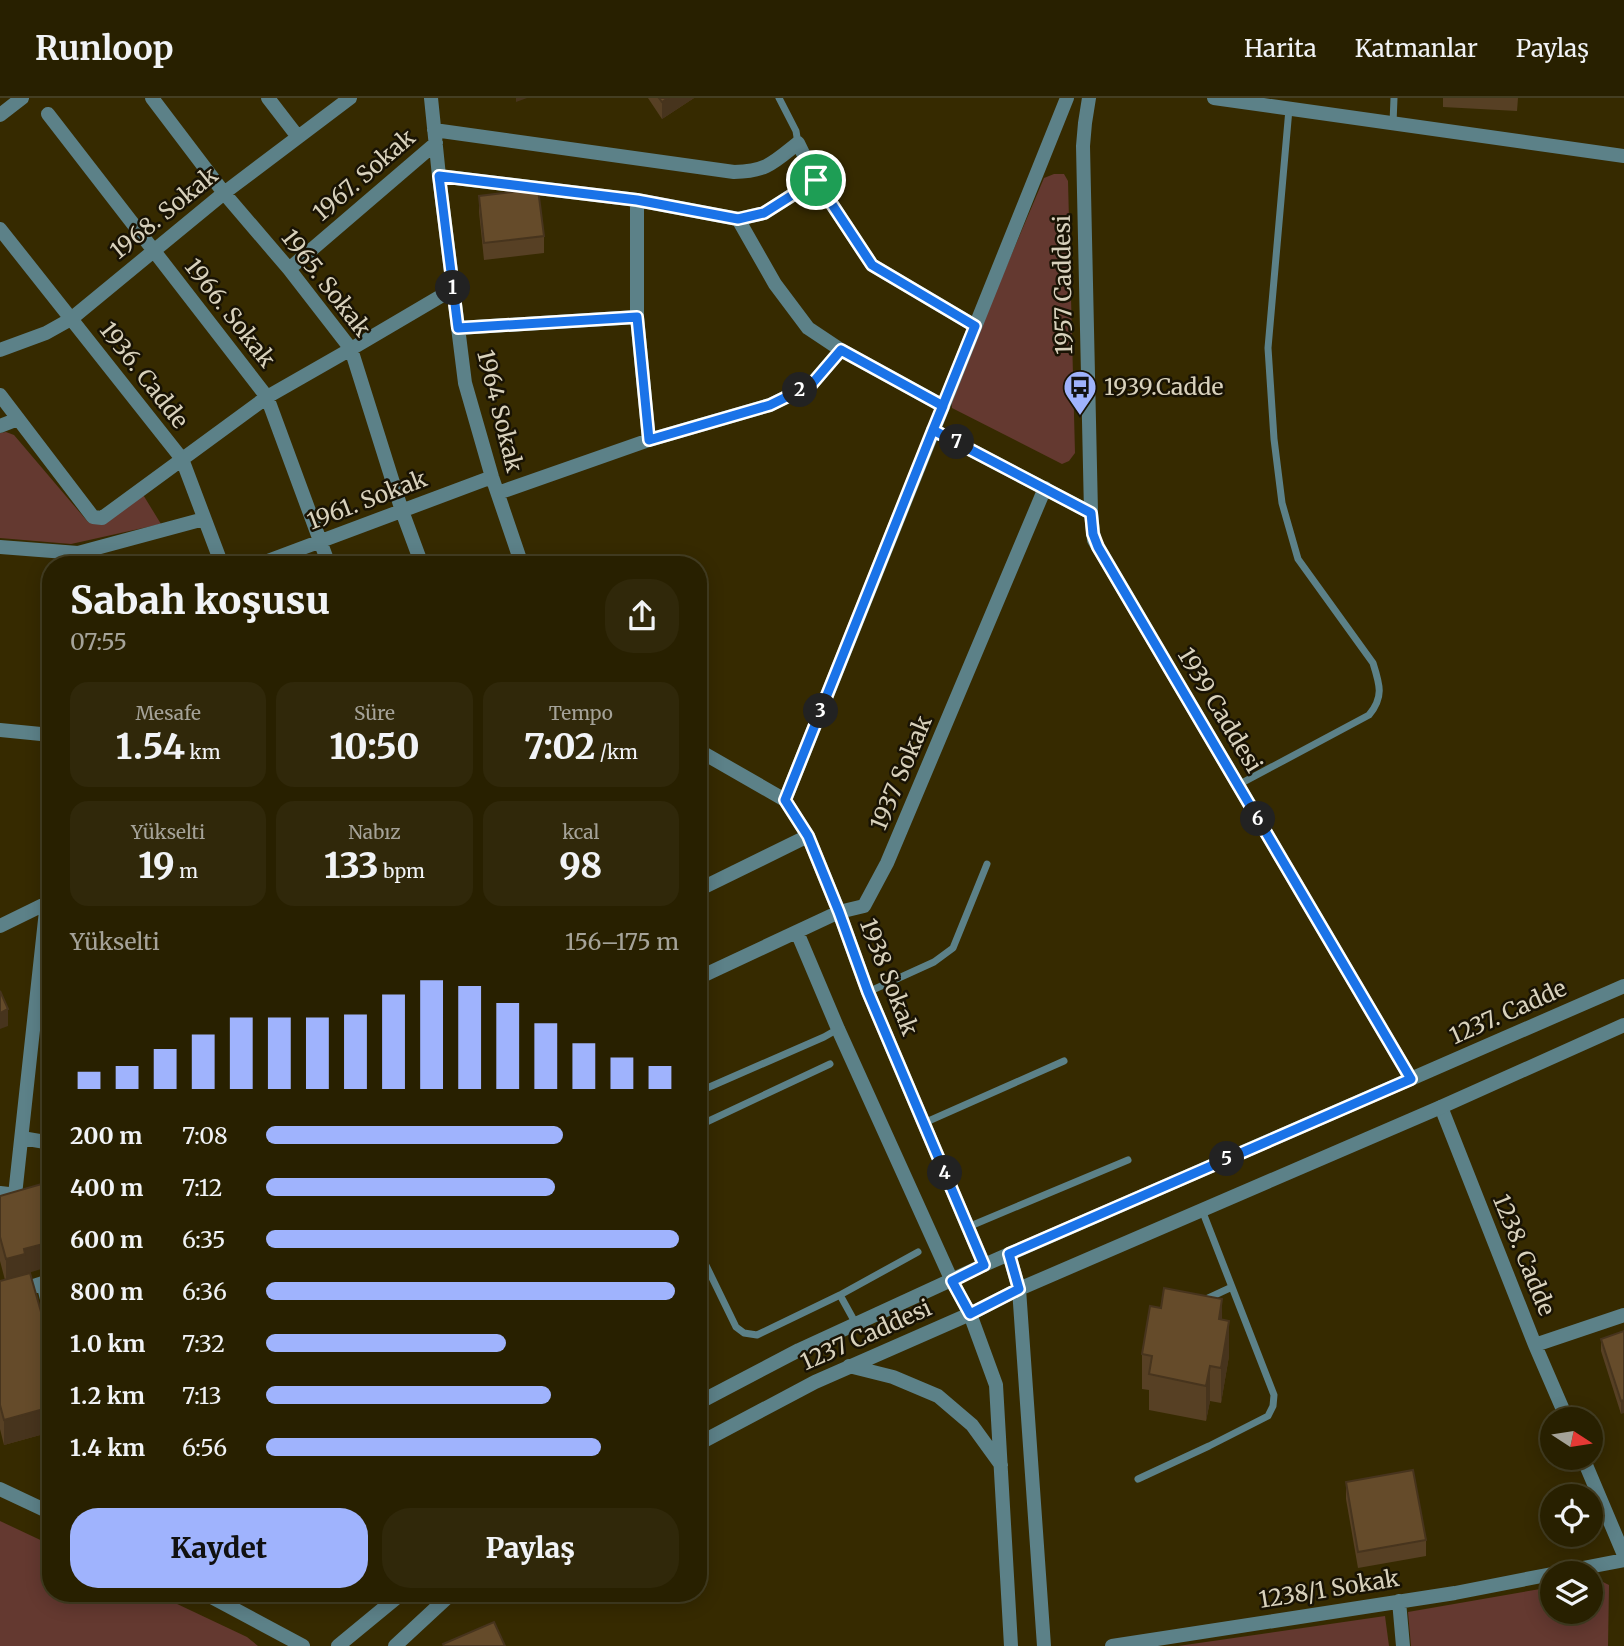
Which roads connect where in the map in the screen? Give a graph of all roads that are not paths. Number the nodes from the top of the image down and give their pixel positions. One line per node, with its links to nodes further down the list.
1 (22, 98): 13 (street)
2 (152, 98): 21 (street, 1965. Sokak)
3 (268, 98): 16 (street)
4 (350, 98): 16 (street, 1968. Sokak)
5 (431, 98): 15 (street, 1964 Sokak)
6 (779, 98): 17 (lane)
7 (1067, 98): 31 (street)
8 (1214, 98): 11 (street)
9 (1394, 98): 14 (lane)
10 (1084, 99): 48 (street, 1957 Caddesi)
11 (1289, 108): 14 (street); 62 (lane)
12 (48, 114): 26 (street, 1966. Sokak)
13 (0, 115)
14 (1393, 123): 18 (street)
15 (435, 136): 17 (street); 19 (street, 1964 Sokak); 27 (street, 1967. Sokak)
16 (298, 137): 21 (street, 1968. Sokak)
17 (798, 143): 20 (street)
18 (1624, 156)
19 (439, 176): 22 (street); 28 (street, 1964 Sokak)
20 (816, 180): 23 (street); 31 (street)
21 (224, 192): 26 (street, 1968. Sokak); 27 (street, 1965. Sokak)
22 (637, 200): 23 (street); 29 (street)
23 (738, 219): 35 (street)
24 (0, 229): 25 (street, 1936. Cadde)
25 (5, 245): 30 (street, 1936. Cadde)
26 (153, 251): 30 (street, 1968. Sokak); 37 (street, 1966. Sokak)
27 (289, 270): 33 (street, 1965. Sokak)
28 (453, 289): 32 (street, 1964 Sokak); 33 (street)
29 (637, 317): 32 (street); 42 (street)
30 (71, 319): 34 (street, 1968. Sokak); 43 (street, 1936. Cadde)
31 (975, 326): 38 (street)
32 (458, 328): 44 (street, 1964 Sokak)
33 (351, 349): 37 (street); 47 (street, 1965. Sokak)
34 (0, 350)
35 (841, 350): 38 (street); 42 (street)
36 (0, 395): 39 (street)
37 (267, 397): 43 (street); 50 (street, 1966. Sokak)
38 (943, 406): 41 (street)
39 (18, 419): 40 (street); 43 (street)
40 (0, 426)
41 (933, 430): 45 (street); 63 (street)
42 (649, 440): 46 (street)
43 (182, 459): 49 (street, 1936. Cadde)
44 (492, 477): 46 (street, 1964 Sokak); 47 (street, 1961. Sokak)
45 (1045, 488): 48 (street); 68 (street, 1937 Sokak)
46 (498, 493): 58 (street, 1964 Sokak)
47 (402, 511): 50 (street, 1961. Sokak); 57 (street, 1965. Sokak)
48 (1091, 513): 62 (street, 1939 Caddesi)
49 (204, 519): 53 (street); 54 (street, 1936. Cadde)
50 (320, 541): 55 (street, 1961. Sokak); 56 (street, 1966. Sokak)
51 (0, 547): 52 (street)
52 (58, 556)
53 (87, 556)
54 (218, 556)
55 (281, 556)
56 (326, 556)
57 (419, 556)
58 (519, 556)
59 (0, 730): 60 (street)
60 (42, 734)
61 (707, 755): 63 (street, 1938 Sokak)
62 (1238, 785): 79 (street, 1939 Caddesi)
63 (785, 800): 64 (street, 1938 Sokak)
64 (808, 836): 66 (street); 68 (street, 1938 Sokak)
65 (987, 864): 74 (lane)
66 (707, 886)
67 (42, 905): 69 (street)
68 (839, 912): 70 (street, 1937 Sokak); 74 (street, 1938 Sokak)
69 (0, 926)
70 (797, 932): 72 (street, 1937 Sokak); 76 (street)
71 (42, 950): 84 (street)
72 (707, 974)
73 (1624, 986): 79 (street, 1237. Cadde)
74 (868, 992): 83 (street, 1938 Sokak)
75 (1624, 1025): 81 (street)
76 (838, 1029): 80 (lane); 96 (street)
77 (1065, 1061): 83 (lane)
78 (830, 1064): 82 (lane)
79 (1411, 1079): 93 (street, 1237 Caddesi)
80 (707, 1088)
81 (1441, 1107): 90 (street, 1237 Caddesi); 106 (street, 1238. Cadde)
82 (707, 1122)
83 (924, 1123): 91 (street, 1938 Sokak)
84 (22, 1138): 85 (street); 88 (street)
85 (42, 1141)
86 (1128, 1160): 91 (lane)
87 (0, 1194): 88 (street)
88 (15, 1195): 89 (street)
89 (42, 1198)
90 (1202, 1210): 98 (lane); 99 (street, 1237 Caddesi)
91 (968, 1227): 94 (street, 1938 Sokak)
92 (918, 1252): 101 (lane)
93 (1009, 1254): 94 (street, 1237 Caddesi); 99 (street)
94 (984, 1265): 96 (street, 1237 Caddesi)
95 (707, 1267): 101 (lane)
96 (952, 1281): 103 (street); 105 (street, 1237 Caddesi)
97 (42, 1283): 100 (street)
98 (1232, 1287): 102 (lane); 113 (lane)
99 (1019, 1289): 103 (street, 1237 Caddesi); 128 (street)
100 (0, 1293)
101 (840, 1295): 105 (lane)
102 (1198, 1302)
103 (970, 1314): 107 (street, 1237 Caddesi); 111 (street)
104 (1624, 1315): 106 (street)
105 (856, 1324): 108 (street, 1237 Caddesi)
106 (1535, 1345): 109 (street, 1238. Cadde)
107 (849, 1366): 110 (street, 1237 Caddesi); 111 (street)
108 (707, 1399)
109 (1562, 1407)
110 (707, 1439)
111 (1002, 1466): 127 (street)
112 (1588, 1470): 116 (street)
113 (1138, 1479)
114 (0, 1489): 115 (street)
115 (42, 1509)
116 (1624, 1555)
117 (1624, 1560): 118 (street, 1238/1 Sokak)
118 (1603, 1564)
119 (1540, 1577): 120 (street, 1238/1 Sokak)
120 (1398, 1601): 129 (street, 1238/1 Sokak); 130 (street)
121 (221, 1602): 124 (street)
122 (391, 1602): 125 (street)
123 (442, 1602): 126 (street)
124 (303, 1646)
125 (338, 1646)
126 (395, 1646)
127 (1011, 1646)
128 (1044, 1646)
129 (1112, 1646)
130 (1403, 1646)

